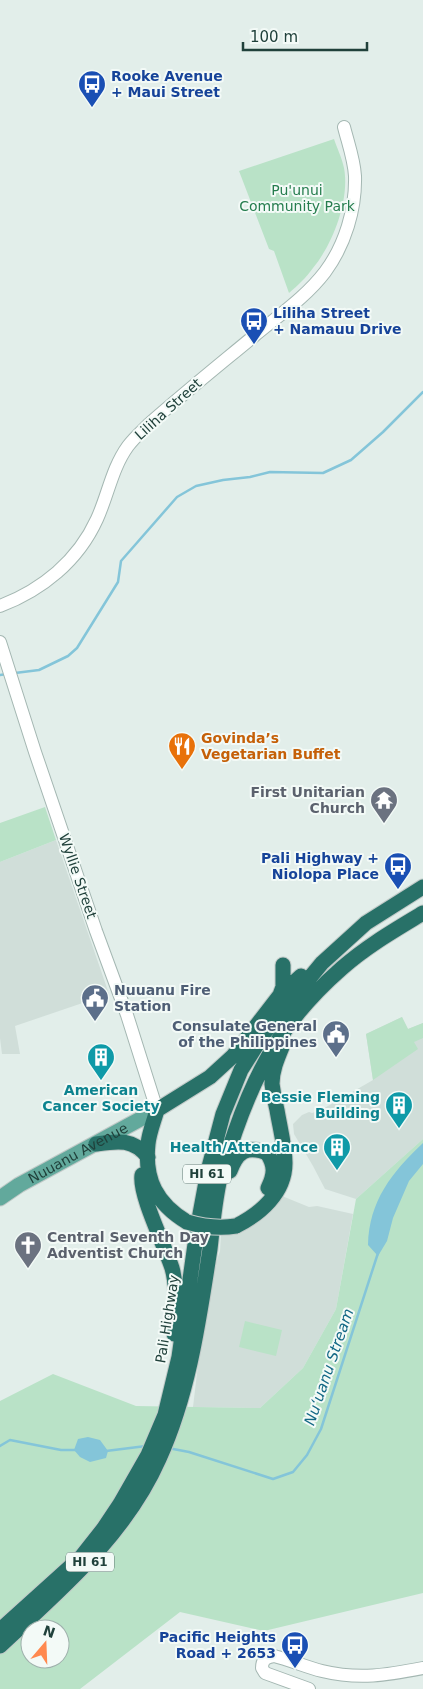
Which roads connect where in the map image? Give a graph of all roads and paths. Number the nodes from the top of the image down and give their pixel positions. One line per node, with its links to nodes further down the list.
1 (344, 127): 2 (street, Liliha Street)
2 (0, 606)
3 (0, 642): 8 (street, Wyllie Street)
4 (423, 887): 6 (highway, Pali Highway / HI 61)
5 (423, 913): 7 (highway, Pali Highway / HI 61)
6 (322, 963): 8 (highway); 15 (highway, Pali Highway / HI 61)
7 (298, 1011): 13 (highway); 14 (highway, Pali Highway / HI 61)
8 (157, 1110): 9 (main road, Nuuanu Avenue); 10 (highway); 12 (highway)
9 (96, 1144): 10 (highway); 11 (main road, Nuuanu Avenue)
10 (148, 1157): 12 (highway); 15 (highway)
11 (0, 1198)
12 (190, 1218): 13 (highway, bridge)
13 (235, 1222): 14 (highway)
14 (212, 1235): 15 (highway, Pali Highway / HI 61)
15 (170, 1417): 16 (highway, Pali Highway / HI 61)
16 (154, 1458): 17 (highway, Pali Highway / HI 61); 18 (highway, Pali Highway / HI 61)
17 (0, 1630)
18 (0, 1646)
19 (423, 1668): 20 (street)
20 (309, 1689)

